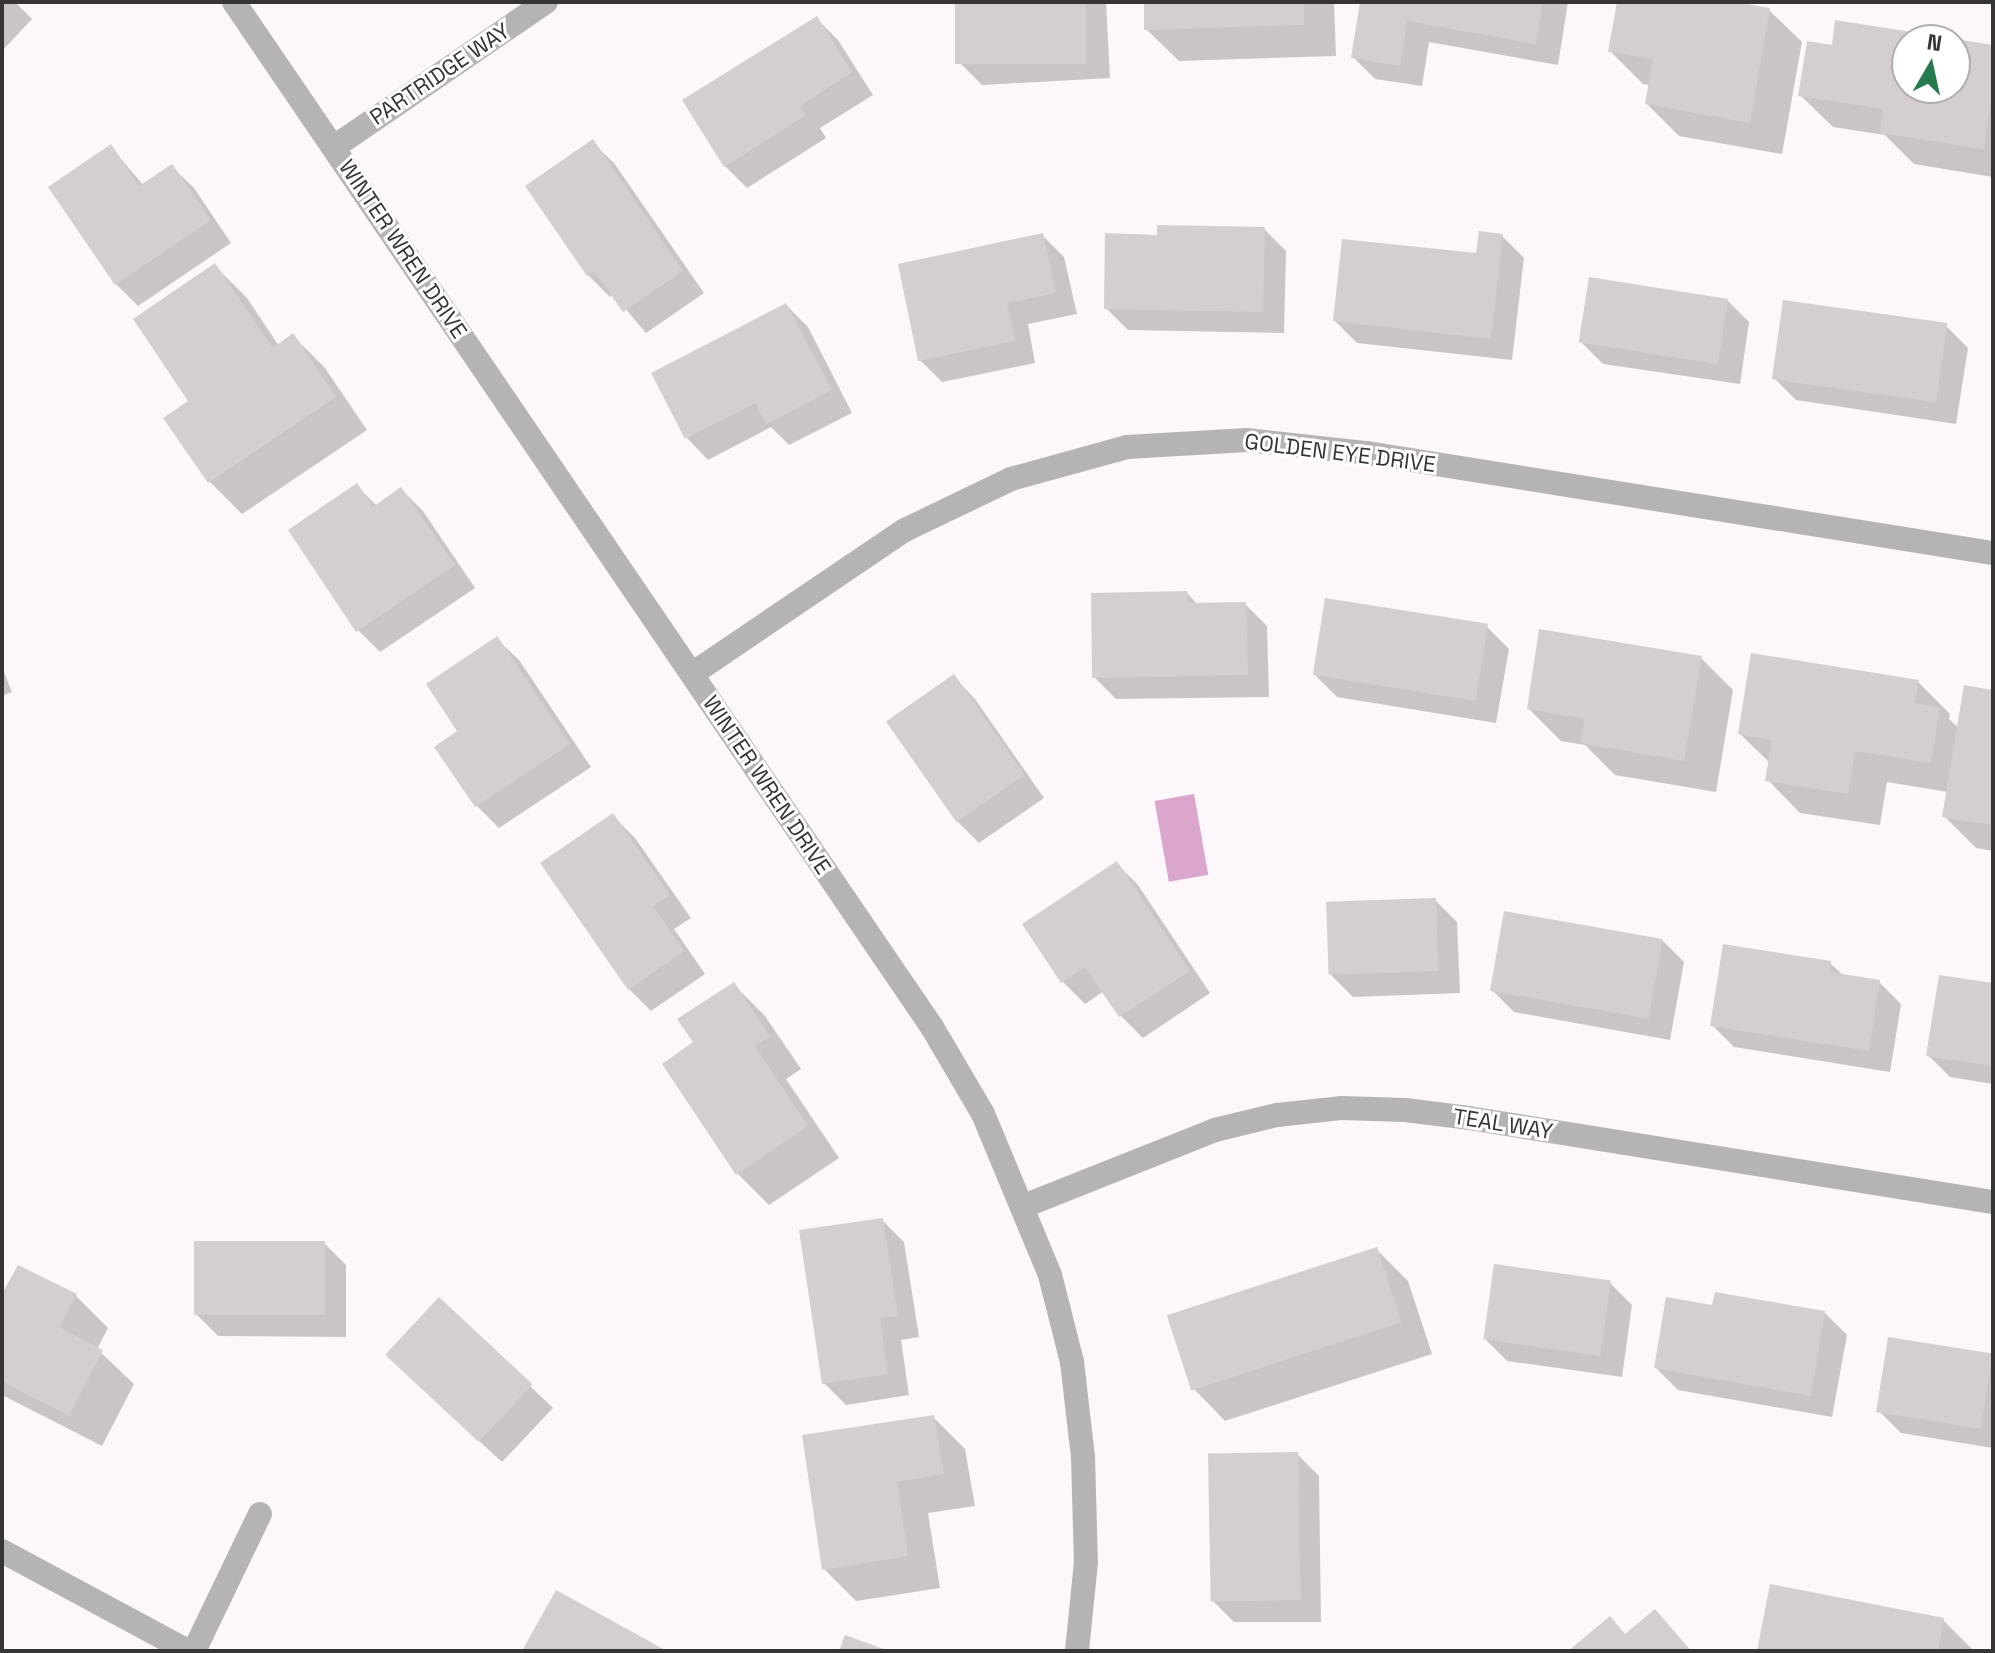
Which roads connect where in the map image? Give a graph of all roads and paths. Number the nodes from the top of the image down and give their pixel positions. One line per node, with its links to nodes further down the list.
1 (234, 2): 3 (street, WINTER WREN DRIVE)
2 (546, 2): 3 (street, PARTRIDGE WAY)
3 (334, 147): 5 (street, WINTER WREN DRIVE)
4 (1993, 553): 5 (street, GOLDEN EYE DRIVE)
5 (692, 674): 7 (street, WINTER WREN DRIVE)
6 (1993, 1202): 7 (street, TEAL WAY)
7 (1024, 1206): 12 (street, WINTER WREN DRIVE)
8 (260, 1514): 11 (street)
9 (2, 1551): 10 (street)
10 (188, 1651)
11 (194, 1651)
12 (1077, 1651)

